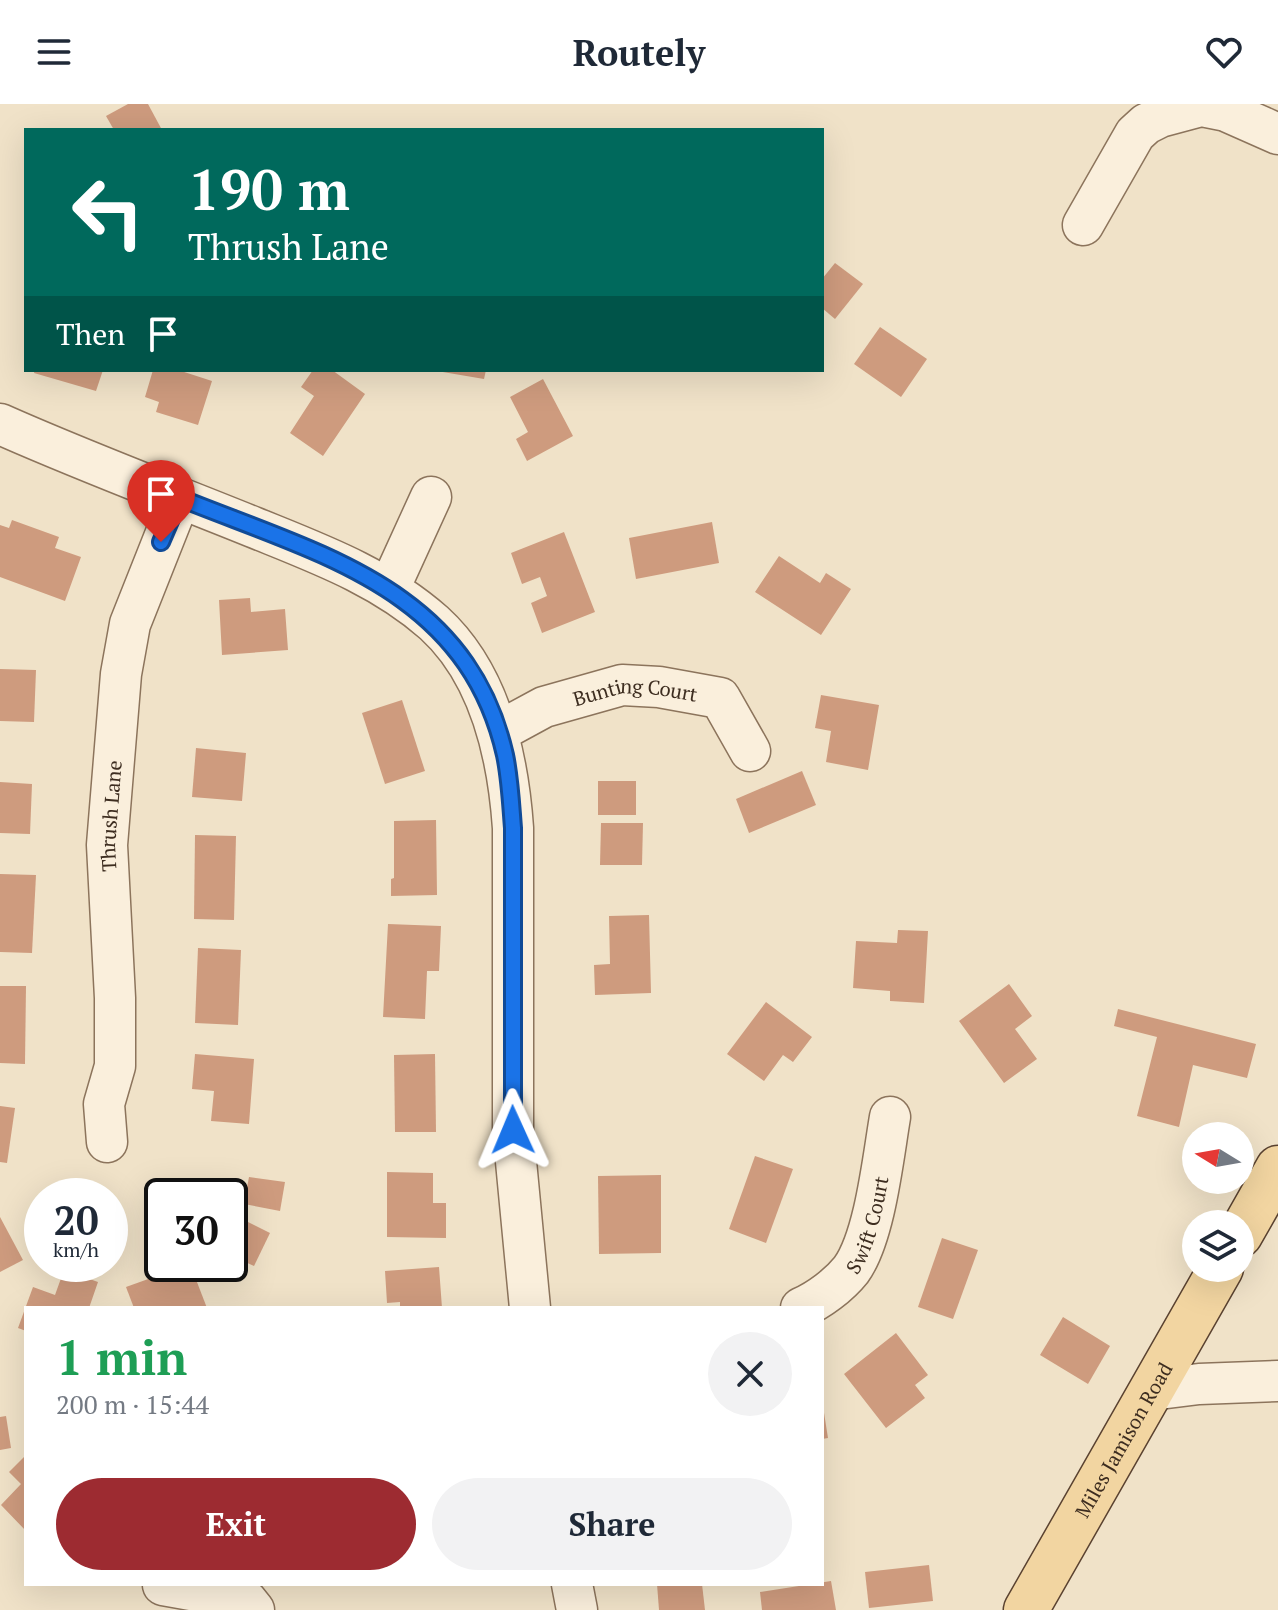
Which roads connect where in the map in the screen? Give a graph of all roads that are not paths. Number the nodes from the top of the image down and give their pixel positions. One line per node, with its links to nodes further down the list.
1 (1278, 134): 2 (street)
2 (1083, 225)
3 (0, 424): 5 (street)
4 (431, 497): 6 (street)
5 (180, 498): 6 (street); 10 (street, Thrush Lane)
6 (389, 589): 7 (street)
7 (498, 732): 8 (street, Bunting Court); 14 (street)
8 (750, 751)
9 (890, 1117): 15 (street, Swift Court)
10 (107, 1142)
11 (1278, 1168): 12 (main road)
12 (1254, 1210)
13 (1213, 1282): 17 (main road, Miles Jamison Road)
14 (530, 1306)
15 (804, 1306)
16 (1278, 1381): 17 (street)
17 (1151, 1390): 22 (main road, Miles Jamison Road)
18 (169, 1586): 20 (street)
19 (572, 1586): 21 (street)
20 (254, 1610)
21 (577, 1610)
22 (1026, 1610)

